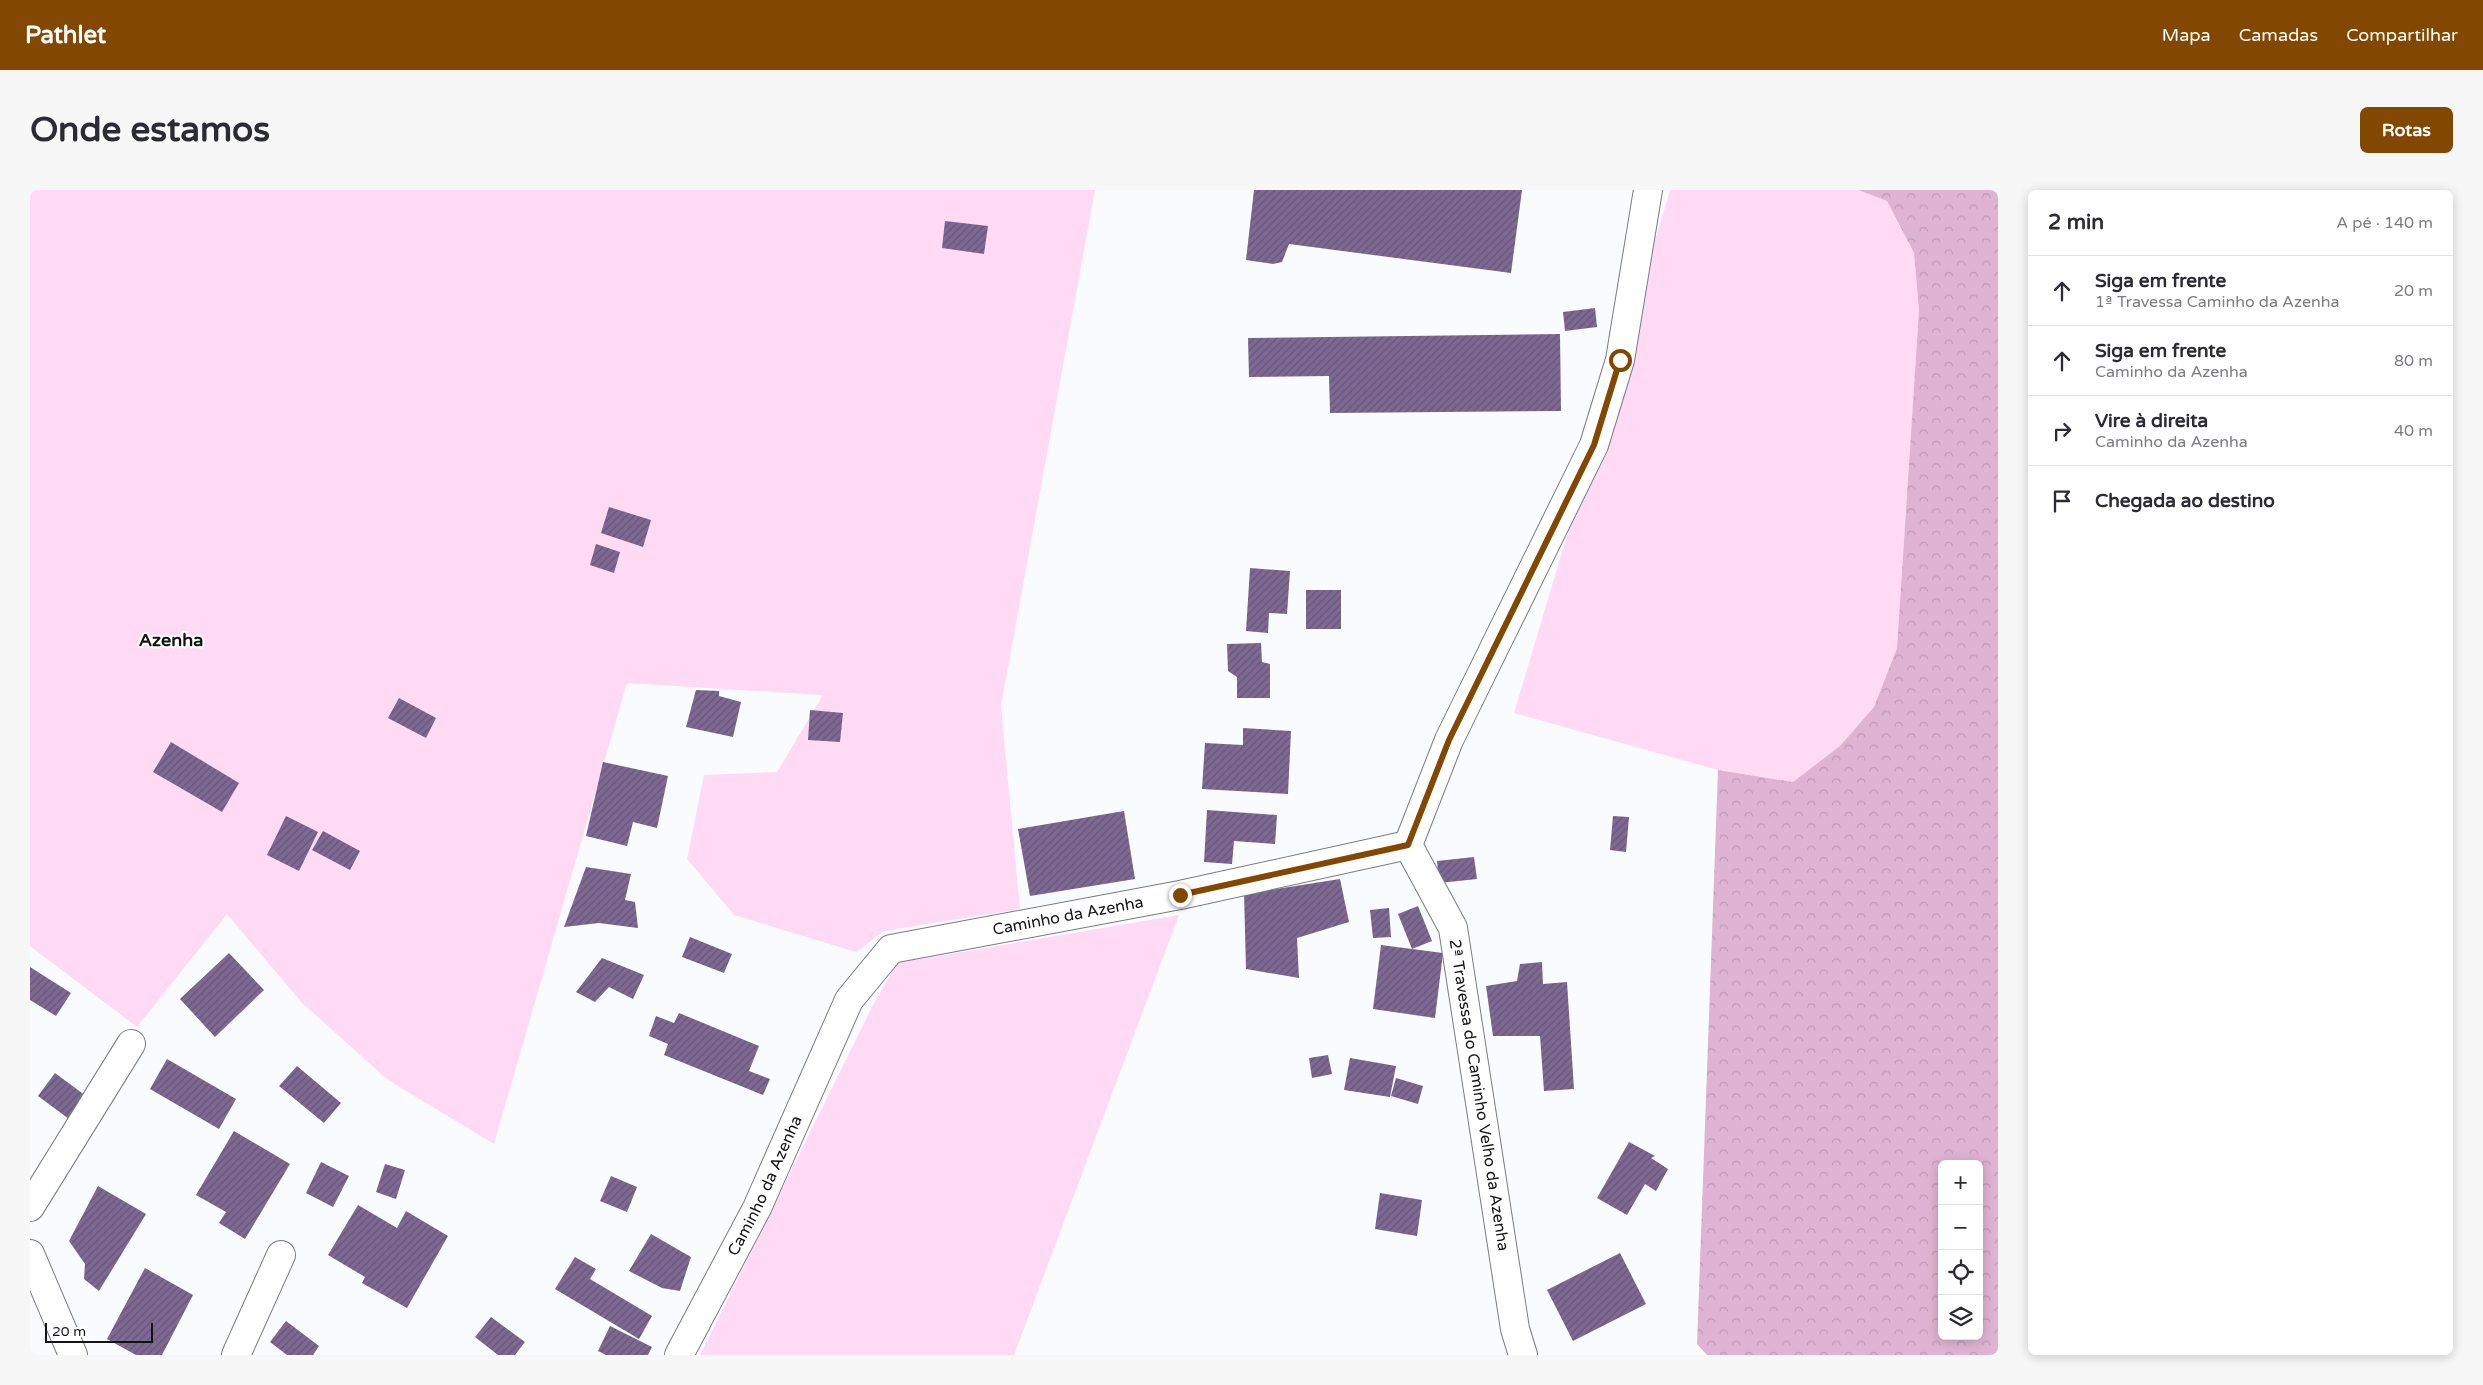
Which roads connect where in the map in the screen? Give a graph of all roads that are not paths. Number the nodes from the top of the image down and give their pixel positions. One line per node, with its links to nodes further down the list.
1 (1648, 190): 2 (street)
2 (1408, 845): 9 (street, Caminho da Azenha); 10 (street, 2ª Travessa do Caminho Velho da Azenha)
3 (132, 1044): 4 (street)
4 (30, 1208)
5 (30, 1254): 7 (street)
6 (281, 1255): 8 (street)
7 (73, 1355)
8 (236, 1355)
9 (679, 1355)
10 (1523, 1355)

